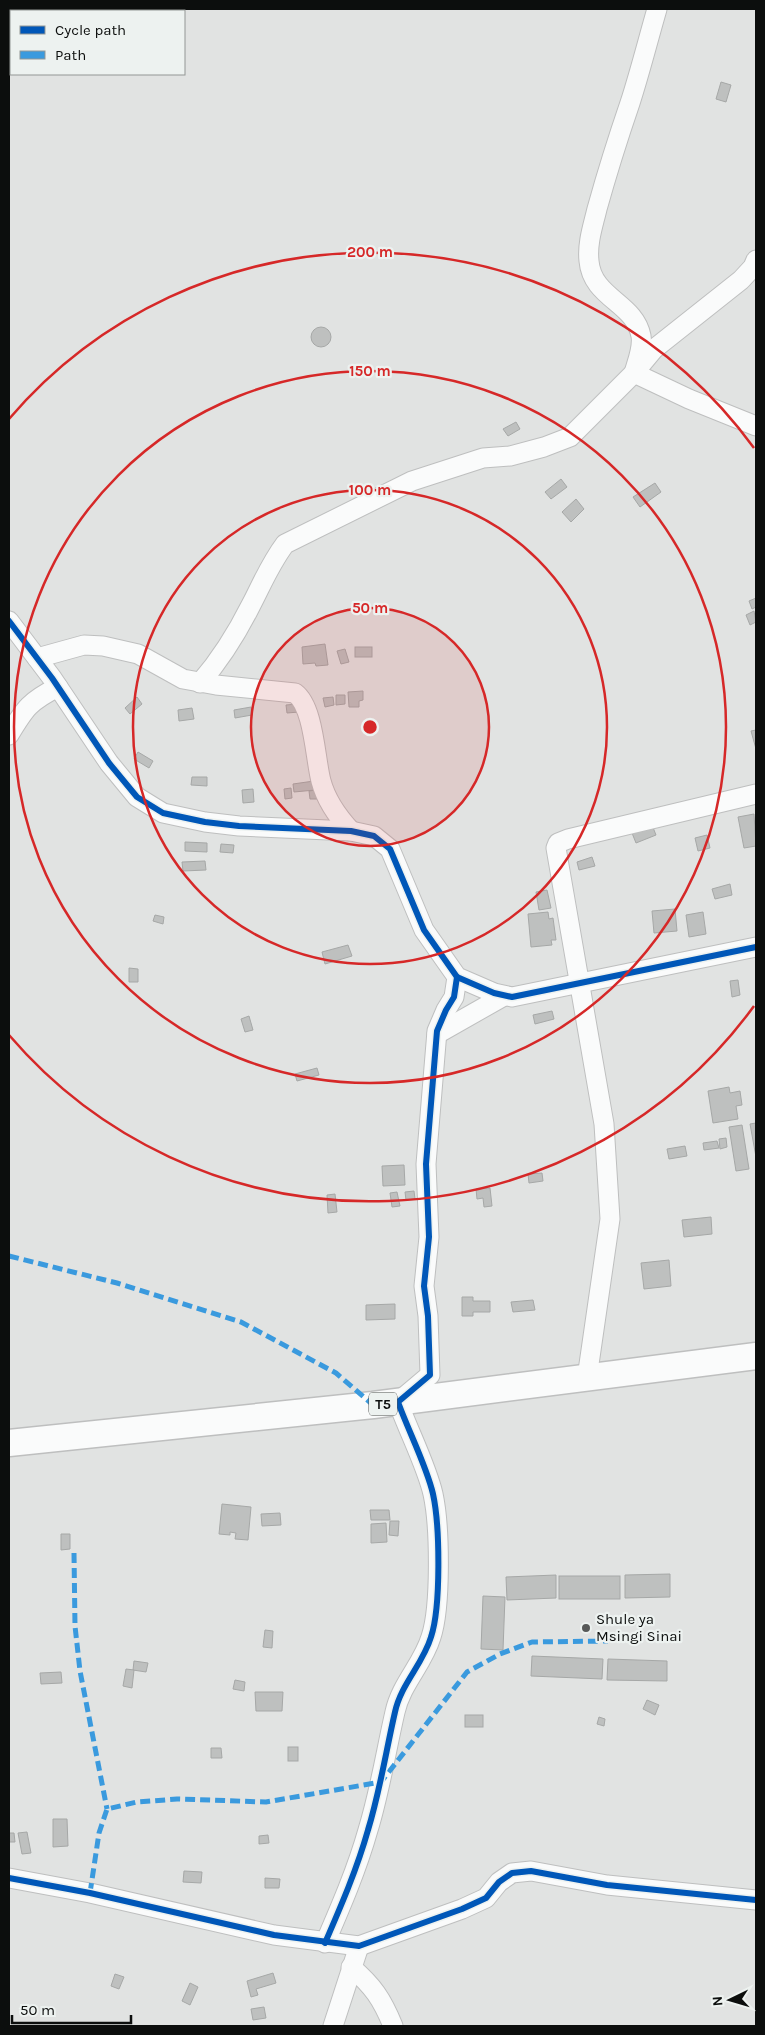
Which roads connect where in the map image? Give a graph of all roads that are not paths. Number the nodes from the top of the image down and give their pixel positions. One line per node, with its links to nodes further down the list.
1 (657, 9): 3 (street)
2 (756, 260): 3 (street)
3 (634, 373): 4 (street); 7 (street)
4 (756, 426)
5 (9, 621): 6 (street)
6 (37, 658): 7 (street); 8 (street)
7 (200, 683): 11 (street)
8 (58, 687): 9 (street); 11 (street)
9 (9, 735)
10 (756, 794): 14 (street)
11 (351, 831): 13 (street)
12 (756, 947): 14 (street)
13 (457, 977): 15 (street); 16 (street)
14 (581, 982): 15 (street); 18 (street)
15 (504, 996): 16 (street)
16 (437, 1034): 19 (street)
17 (756, 1356): 18 (highway, T5)
18 (587, 1378): 19 (highway, T5)
19 (398, 1402): 20 (highway, T5); 23 (street)
20 (9, 1443)
21 (9, 1878): 23 (street)
22 (756, 1900): 24 (street)
23 (325, 1943): 24 (street)
24 (359, 1946): 25 (street)
25 (351, 1967): 26 (street); 27 (street)
26 (333, 2026)
27 (393, 2026)

